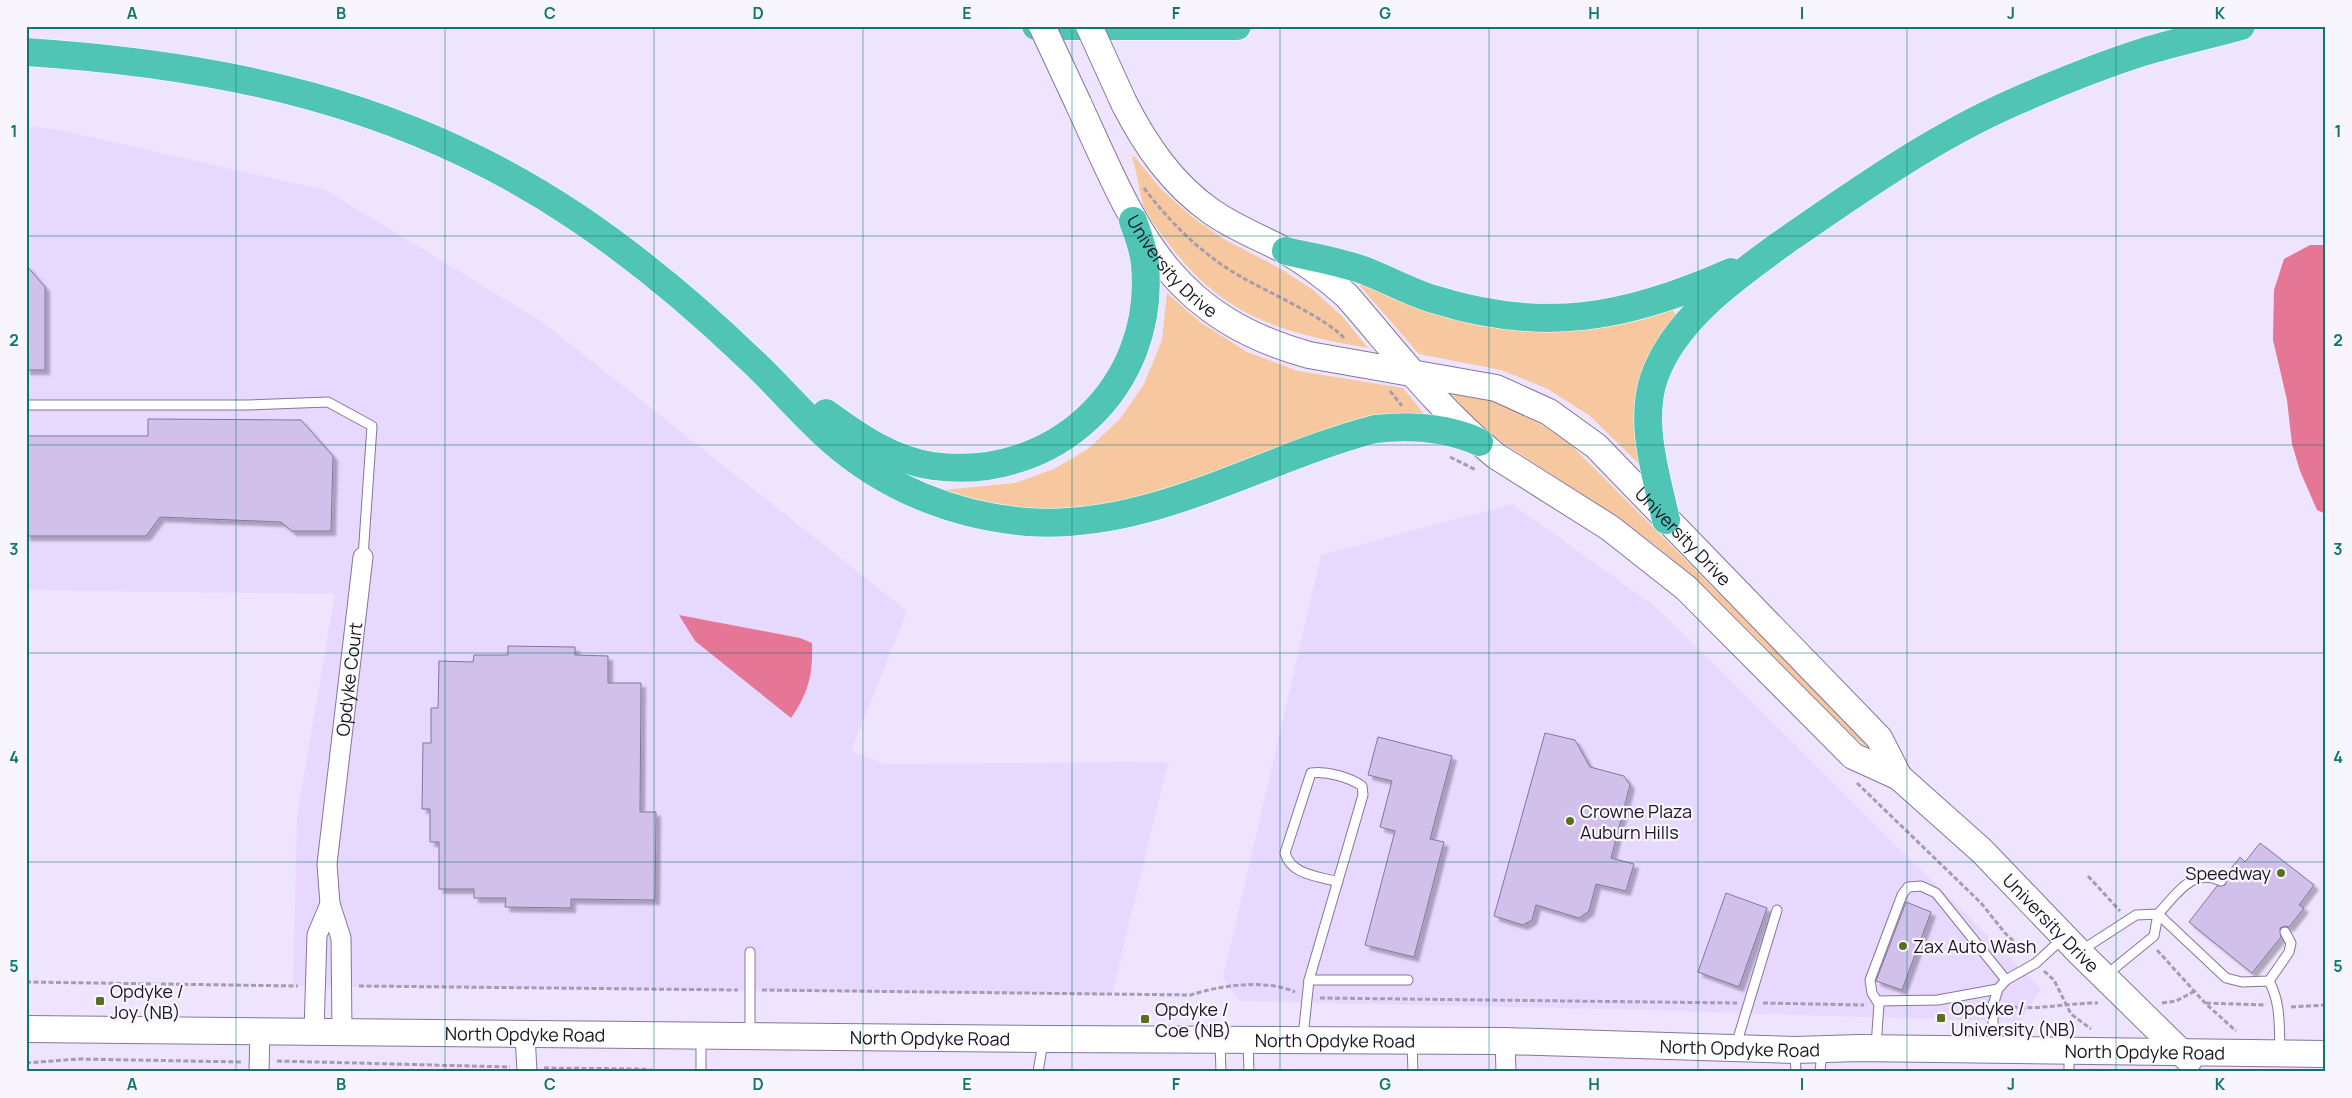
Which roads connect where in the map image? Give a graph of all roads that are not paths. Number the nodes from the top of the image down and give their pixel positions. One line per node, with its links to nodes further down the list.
1 (1036, 26): 4 (highway)
2 (1042, 26): 7 (main road, University Drive, bridge)
3 (1088, 26): 8 (main road, University Drive, bridge)
4 (1237, 26)
5 (2241, 26): 9 (highway)
6 (26, 52): 10 (highway)
7 (1133, 221): 10 (highway); 11 (main road, University Drive)
8 (1286, 251): 9 (highway); 11 (main road, University Drive)
9 (1759, 260): 14 (highway)
10 (750, 358): 13 (highway)
11 (1414, 373): 13 (main road, University Drive); 14 (main road, University Drive)
12 (26, 405): 15 (lane)
13 (1479, 442): 16 (main road, University Drive)
14 (1666, 520): 16 (main road, University Drive)
15 (363, 557): 19 (street, Opdyke Court)
16 (1899, 777): 23 (main road, University Drive)
17 (2221, 881): 21 (lane)
18 (1338, 882): 18 (lane); 26 (lane)
19 (330, 904): 34 (street); 35 (street)
20 (1777, 910): 45 (lane)
21 (2158, 914): 23 (lane); 25 (lane); 29 (lane)
22 (2285, 932): 29 (lane)
23 (2072, 944): 25 (main road, University Drive); 28 (lane)
24 (750, 952): 38 (lane)
25 (2104, 977): 49 (main road, University Drive)
26 (1309, 980): 27 (lane); 42 (lane)
27 (1408, 980)
28 (2006, 980): 30 (lane); 31 (lane)
29 (2269, 981): 48 (lane)
30 (1998, 989): 31 (lane); 47 (lane)
31 (1878, 1003): 46 (lane)
32 (26, 1028): 33 (main road, North Opdyke Road)
33 (260, 1030): 34 (main road, North Opdyke Road); 54 (street)
34 (314, 1031): 35 (main road, North Opdyke Road)
35 (342, 1031): 36 (main road, North Opdyke Road)
36 (525, 1034): 37 (main road, North Opdyke Road); 55 (street)
37 (701, 1035): 38 (main road, North Opdyke Road); 56 (lane)
38 (750, 1036): 39 (main road, North Opdyke Road)
39 (1043, 1039): 40 (main road, North Opdyke Road); 57 (lane)
40 (1220, 1039): 41 (main road, North Opdyke Road); 58 (lane)
41 (1248, 1039): 42 (main road, North Opdyke Road); 59 (lane)
42 (1303, 1040): 43 (main road, North Opdyke Road)
43 (1412, 1041): 44 (main road, North Opdyke Road); 60 (lane)
44 (1505, 1041): 45 (main road, North Opdyke Road); 61 (street)
45 (1735, 1047): 52 (main road, North Opdyke Road)
46 (1875, 1048): 47 (main road, North Opdyke Road); 51 (main road, North Opdyke Road)
47 (1993, 1051): 53 (main road, North Opdyke Road)
48 (2280, 1053): 49 (main road, North Opdyke Road); 50 (main road, North Opdyke Road)
49 (2183, 1054): 53 (main road, North Opdyke Road); 62 (main road, University Drive)
50 (2326, 1054)
51 (1821, 1060): 52 (main road, North Opdyke Road)
52 (1795, 1061)
53 (2069, 1062)
54 (260, 1067)
55 (527, 1070)
56 (701, 1072)
57 (1038, 1072)
58 (1222, 1072)
59 (1248, 1072)
60 (1413, 1072)
61 (1506, 1072)
62 (2202, 1072)

